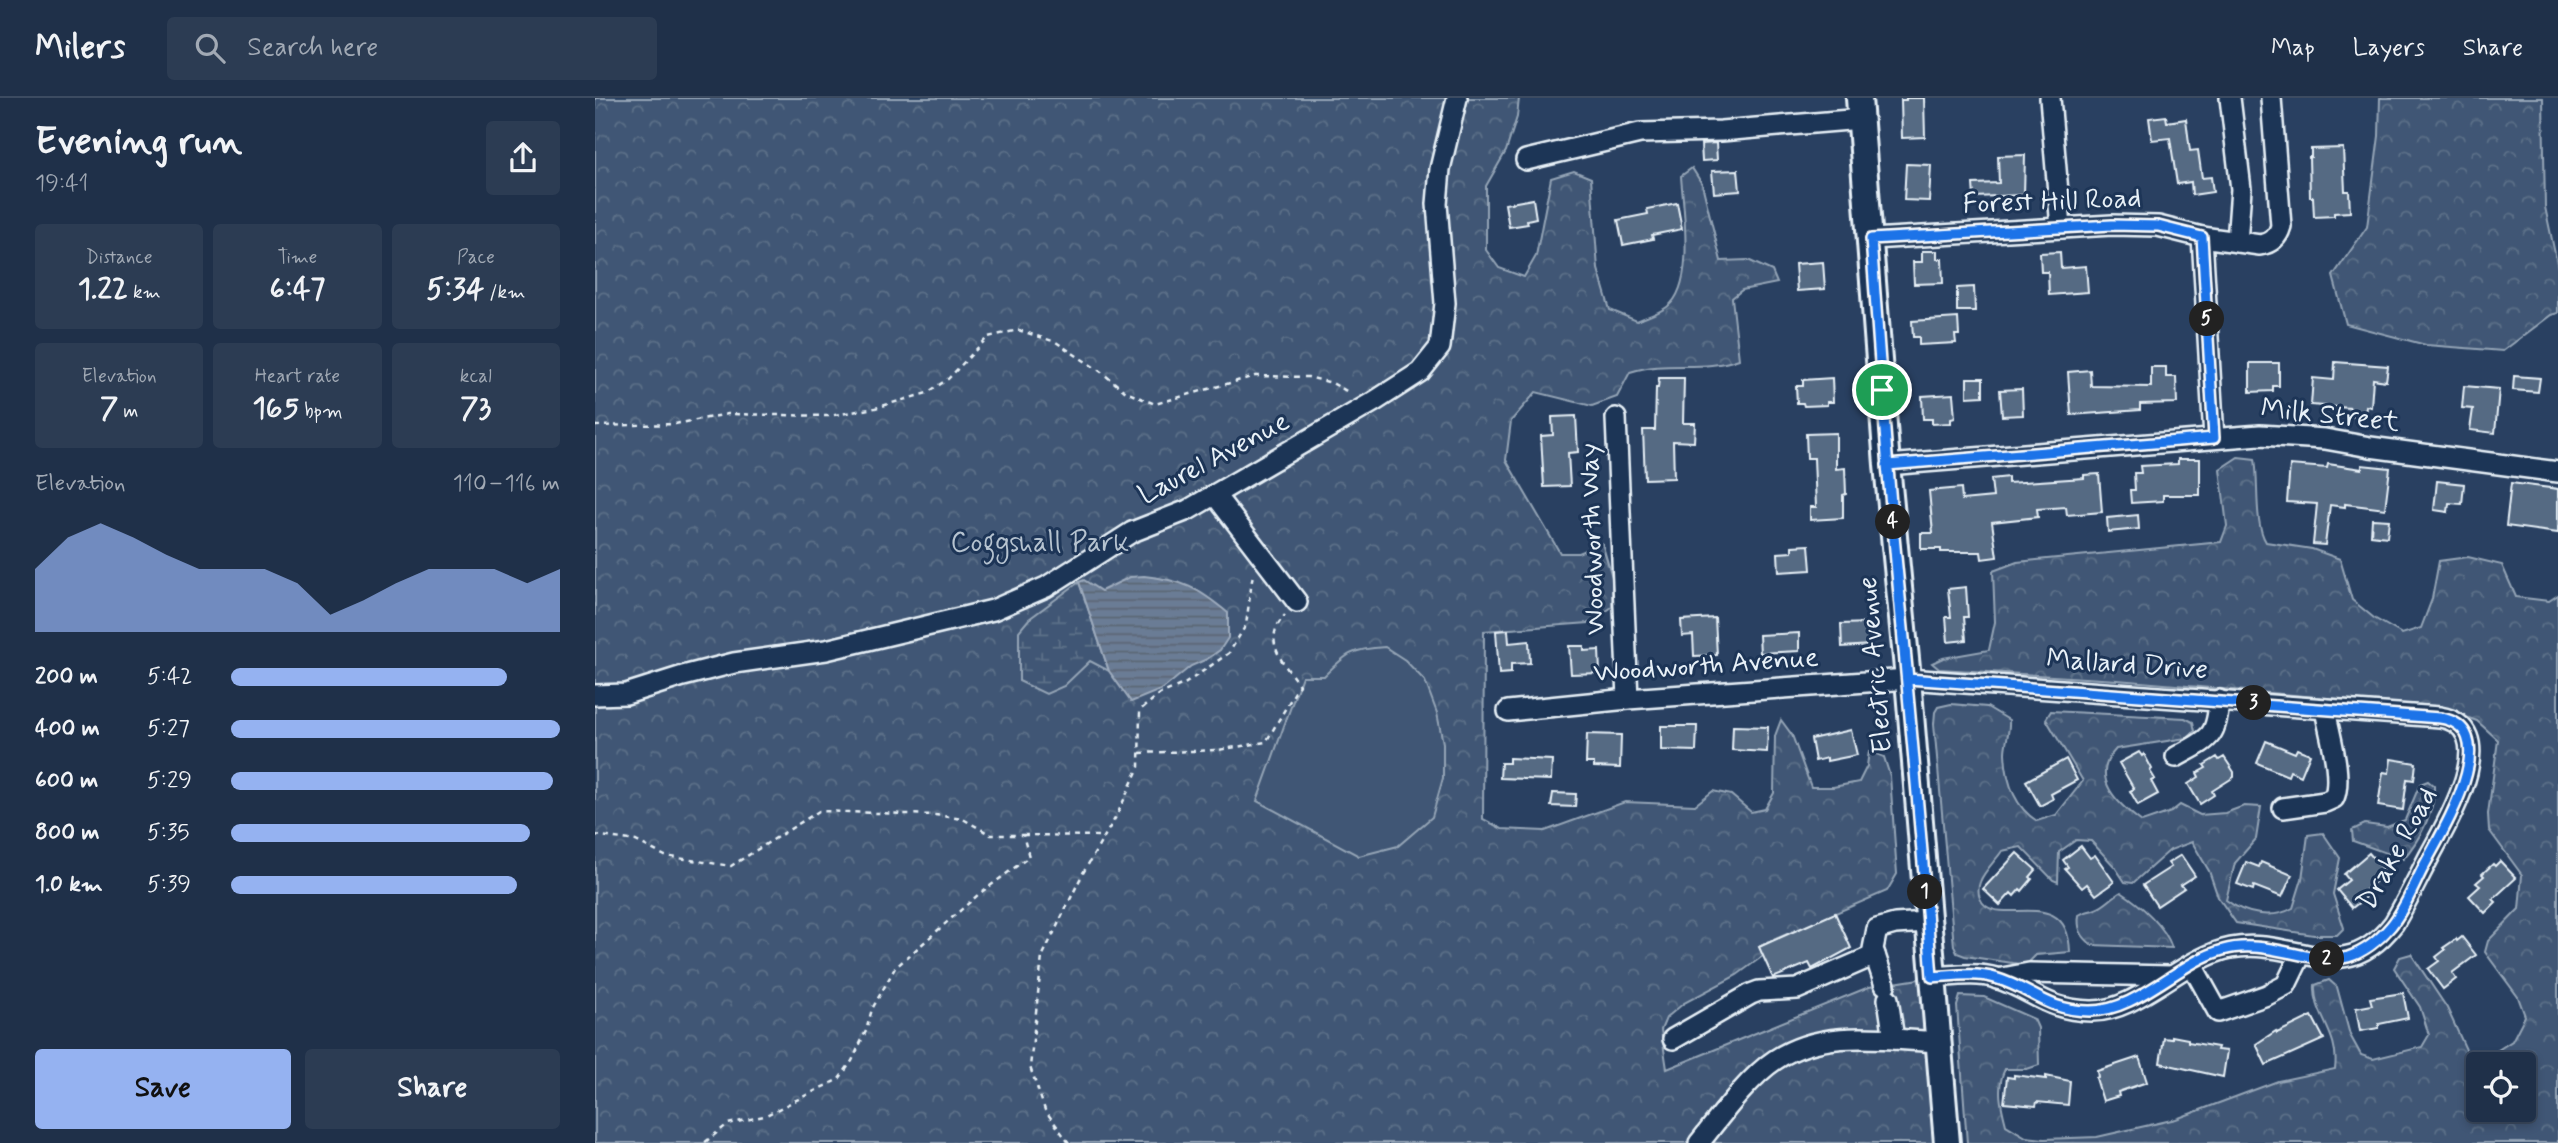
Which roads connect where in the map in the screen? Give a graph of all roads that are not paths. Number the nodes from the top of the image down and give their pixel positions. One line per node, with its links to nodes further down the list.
1 (1457, 98): 15 (street, Laurel Avenue)
2 (2050, 98): 7 (street)
3 (2230, 98): 10 (street)
4 (2271, 98): 10 (street, Forest Hill Road)
5 (1860, 109): 6 (street); 9 (main road, Electric Avenue)
6 (1526, 160)
7 (2061, 228): 8 (street, Forest Hill Road); 9 (street, Forest Hill Road)
8 (2202, 237): 10 (street, Forest Hill Road); 12 (street)
9 (1871, 239): 13 (main road, Electric Avenue)
10 (2237, 242)
11 (1616, 418): 19 (street, Woodworth Way)
12 (2214, 438): 13 (street, Milk Street); 14 (street, Milk Street)
13 (1887, 465): 17 (main road, Electric Avenue)
14 (2558, 472)
15 (1215, 495): 16 (street); 18 (street, Laurel Avenue)
16 (1297, 602)
17 (1908, 679): 19 (street, Woodworth Avenue); 20 (street, Mallard Drive); 26 (main road, Electric Avenue)
18 (595, 695)
19 (1628, 699): 22 (street, Woodworth Avenue)
20 (2219, 700): 21 (street, Mallard Drive); 24 (street)
21 (2325, 709): 23 (street, Mallard Drive); 25 (street)
22 (1508, 711)
23 (2463, 730): 27 (street, Drake Road)
24 (2176, 757)
25 (2283, 808)
26 (1928, 922): 28 (street); 31 (main road, Electric Avenue)
27 (2301, 954): 29 (street, Drake Road); 29 (street)
28 (1875, 955): 33 (street); 34 (street)
29 (2192, 965): 30 (street, Drake Road)
30 (2172, 976): 32 (street); 32 (street, Drake Road)
31 (1932, 977): 32 (street, Drake Road); 35 (main road, Electric Avenue)
32 (1997, 978)
33 (1673, 1039)
34 (1894, 1039): 35 (street); 36 (street)
35 (1937, 1042): 37 (main road, Electric Avenue)
36 (1699, 1143)
37 (1947, 1143)

